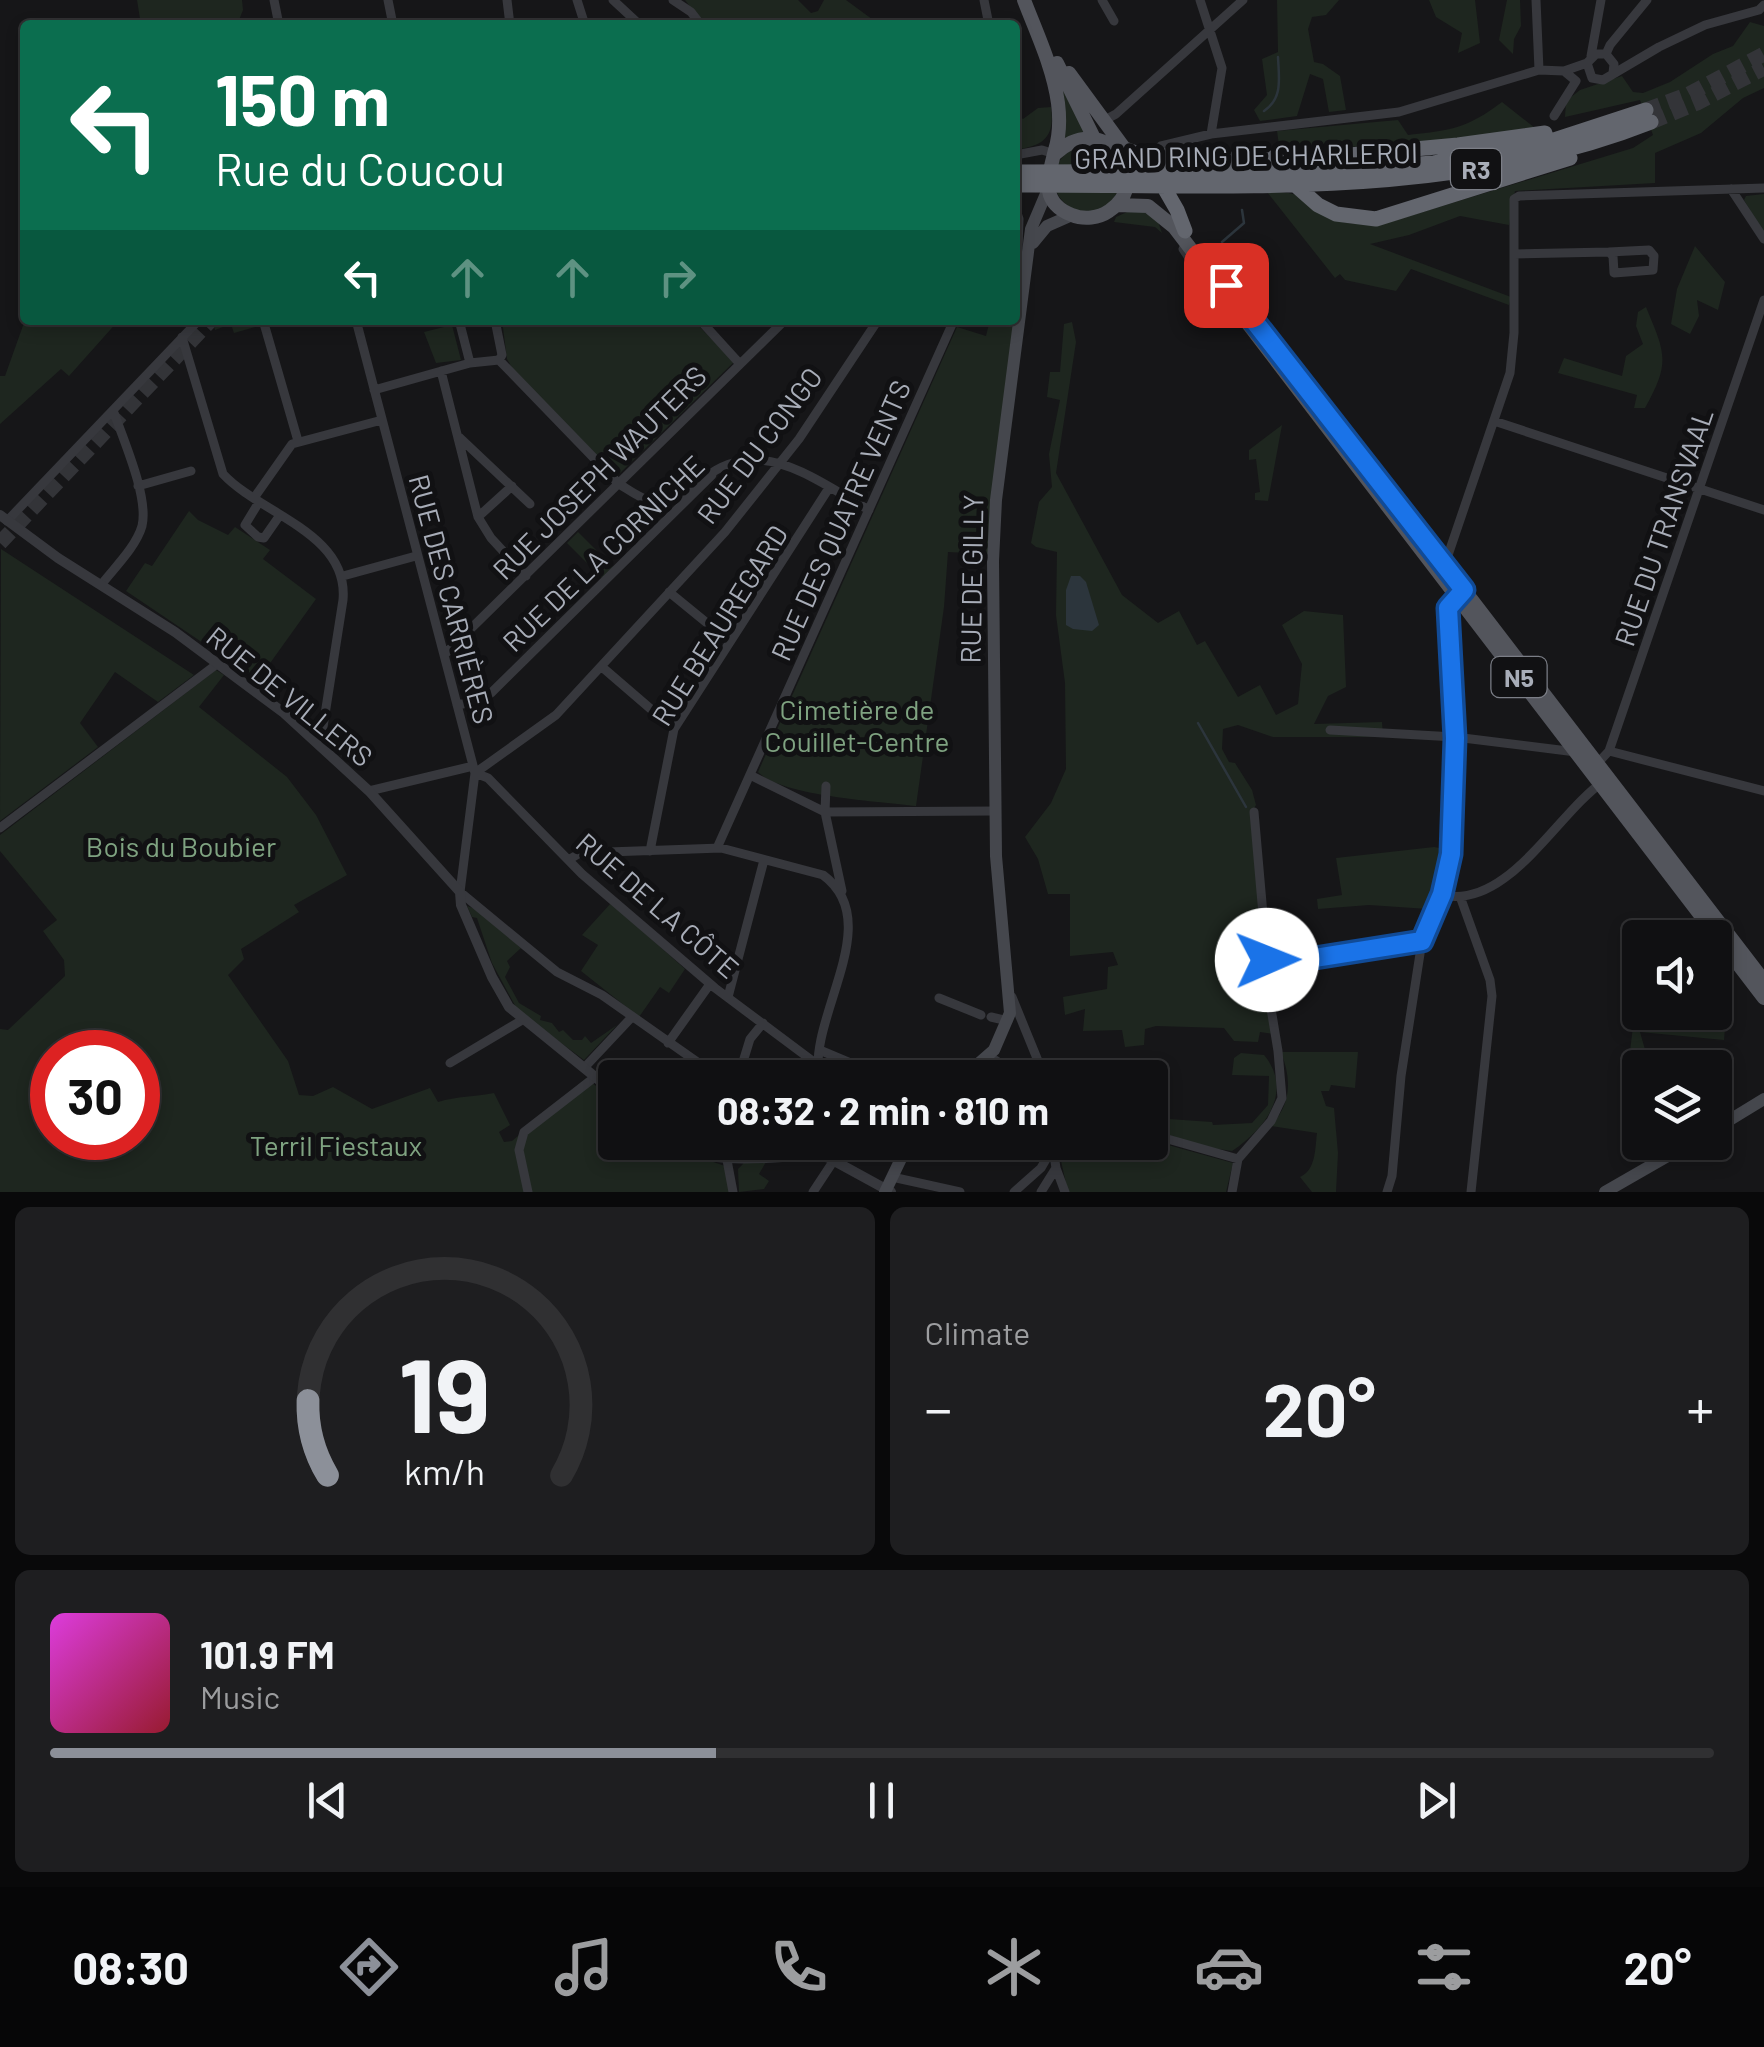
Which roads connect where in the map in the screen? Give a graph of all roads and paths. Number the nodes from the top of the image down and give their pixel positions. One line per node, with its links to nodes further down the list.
1 (612, 0): 12 (street)
2 (672, 0): 13 (street)
3 (1024, 0): 28 (main road)
4 (1034, 0): 16 (main road, N5)
5 (1102, 0): 14 (street)
6 (1200, 0): 15 (street)
7 (1243, 0): 15 (street)
8 (1536, 0): 19 (street)
9 (1601, 0): 18 (street)
10 (1647, 0): 17 (street)
11 (1762, 12): 21 (street)
12 (634, 20)
13 (697, 20)
14 (1114, 21)
15 (1208, 30): 24 (street); 26 (street)
16 (1054, 54): 24 (main road, N5); 27 (main road, N5)
17 (1606, 54): 18 (street); 21 (street)
18 (1589, 60): 20 (street); 21 (street)
19 (1539, 70): 20 (street); 26 (street)
20 (1564, 71): 22 (street)
21 (1613, 73)
22 (1554, 116)
23 (1644, 120): 25 (highway, GRAND RING DE CHARLEROI / R3); 31 (highway); 35 (highway, GRAND RING DE CHARLEROI / R3)
24 (1103, 121): 32 (main road, N5)
25 (1584, 131): 31 (highway); 35 (highway, GRAND RING DE CHARLEROI / R3)
26 (1212, 134): 31 (street)
27 (1094, 138): 28 (main road); 32 (main road, N5)
28 (1054, 154): 29 (street); 34 (main road)
29 (1020, 157)
30 (1020, 160): 34 (street)
31 (1156, 160): 32 (highway); 32 (main road, N5); 43 (highway)
32 (1124, 162): 40 (main road); 43 (main road, N5)
33 (1020, 172): 35 (highway, GRAND RING DE CHARLEROI / R3)
34 (1047, 172): 38 (main road)
35 (1310, 177): 36 (highway, GRAND RING DE CHARLEROI / R3)
36 (1020, 185)
37 (1764, 188): 39 (street)
38 (1048, 189): 42 (main road); 45 (main road, RUE DE GILLY)
39 (1731, 189): 44 (street); 47 (street)
40 (1117, 205): 41 (main road); 42 (main road)
41 (1156, 209): 48 (street); 90 (main road, N5)
42 (1072, 215): 45 (main road)
43 (1185, 231): 90 (main road, N5)
44 (1764, 238)
45 (1029, 249): 50 (main road, RUE DE GILLY)
46 (1609, 252): 46 (street); 47 (street)
47 (1514, 254): 71 (street)
48 (1200, 274)
49 (1020, 279): 50 (street)
50 (1024, 282): 52 (main road, RUE DE GILLY)
51 (1764, 300): 81 (street, RUE DU TRANSVAAL)
52 (1020, 315)
53 (194, 325): 63 (street)
54 (264, 325): 73 (street)
55 (357, 325): 68 (street, RUE DES CARRIÈRES)
56 (461, 325): 65 (street)
57 (496, 325): 64 (street)
58 (705, 325): 66 (street)
59 (780, 325): 66 (street, RUE JOSEPH WAUTERS)
60 (875, 325): 75 (street, RUE DU CONGO)
61 (952, 325): 84 (street, RUE DES QUATRE VENTS)
62 (1019, 325): 114 (main road, RUE DE GILLY)
63 (182, 337): 69 (street); 82 (street)
64 (499, 360): 65 (street); 77 (street)
65 (470, 363): 67 (street)
66 (740, 364): 77 (street, RUE JOSEPH WAUTERS)
67 (441, 372): 68 (street); 72 (street)
68 (374, 390): 70 (street, RUE DES CARRIÈRES)
69 (113, 410): 78 (street); 88 (street)
70 (382, 420): 73 (street); 89 (street, RUE DES CARRIÈRES)
71 (1494, 422): 81 (street); 90 (street)
72 (457, 435): 79 (street); 87 (street)
73 (298, 441): 82 (street)
74 (731, 462): 75 (street); 77 (street); 100 (street, RUE DE LA CORNICHE)
75 (780, 464): 80 (street); 94 (street, RUE DU CONGO)
76 (191, 471): 78 (street)
77 (619, 484): 92 (street, RUE JOSEPH WAUTERS)
78 (138, 486): 93 (street)
79 (512, 486): 83 (street); 87 (street)
80 (829, 488): 84 (street); 96 (street, RUE BEAUREGARD)
81 (1700, 490): 85 (street); 105 (street, RUE DU TRANSVAAL)
82 (256, 500): 86 (street); 86 (street)
83 (530, 504)
84 (869, 510): 109 (street, RUE DES QUATRE VENTS)
85 (1764, 510)
86 (280, 516): 91 (street)
87 (478, 517): 92 (street)
88 (4, 518): 93 (street, RUE DE VILLERS)
89 (416, 556): 91 (street); 97 (street, RUE DES CARRIÈRES)
90 (1442, 568): 95 (main road, N5)
91 (342, 576): 104 (street)
92 (526, 576): 97 (street, RUE JOSEPH WAUTERS)
93 (101, 585): 98 (street, RUE DE VILLERS)
94 (669, 592): 96 (street); 99 (street, RUE DU CONGO)
95 (1460, 593): 103 (street); 106 (main road, N5); 107 (main road, N5)
96 (729, 640): 101 (street, RUE BEAUREGARD)
97 (444, 655): 100 (street, RUE DES CARRIÈRES)
98 (217, 664): 104 (street, RUE DE VILLERS); 117 (street)
99 (602, 667): 101 (street); 108 (street, RUE DU CONGO)
100 (457, 705): 108 (street, RUE DES CARRIÈRES)
101 (674, 729): 119 (street, RUE BEAUREGARD)
102 (1330, 730): 103 (street)
103 (1455, 738): 106 (street); 124 (street)
104 (320, 746): 112 (street, RUE DE VILLERS)
105 (1608, 751): 107 (street, RUE DU TRANSVAAL); 113 (street)
106 (1576, 752): 107 (main road, N5)
107 (1593, 767): 110 (main road, N5)
108 (474, 770): 112 (street); 120 (street, RUE DE LA CÔTE); 122 (street, RUE DES CARRIÈRES)
109 (752, 776): 115 (street); 118 (street, RUE DES QUATRE VENTS)
110 (1604, 782): 125 (street); 128 (main road, N5); 133 (main road, N5)
111 (826, 786): 115 (street)
112 (369, 791): 122 (street, RUE DE VILLERS)
113 (1764, 791)
114 (995, 811): 115 (street); 130 (main road, RUE DE GILLY)
115 (824, 812): 123 (street)
116 (1254, 812): 127 (street)
117 (0, 828)
118 (717, 848): 119 (street); 121 (street)
119 (650, 850): 120 (street)
120 (570, 859): 129 (street, RUE DE LA CÔTE)
121 (764, 860): 123 (street); 131 (street)
122 (460, 892): 134 (street); 135 (street, RUE DE VILLERS)
123 (842, 894): 139 (street)
124 (1442, 894): 125 (street); 126 (street)
125 (1461, 899): 176 (street)
126 (1422, 941): 127 (street); 175 (street)
127 (1264, 966): 156 (street)
128 (1764, 981)
129 (710, 984): 131 (street, RUE DE LA CÔTE); 138 (street)
130 (1008, 989): 136 (main road, RUE DE GILLY); 148 (street)
131 (728, 997): 137 (street, RUE DE LA CÔTE)
132 (939, 998): 136 (street)
133 (1764, 998)
134 (632, 1018): 138 (street); 150 (street)
135 (524, 1020): 149 (street); 150 (street, RUE DE VILLERS)
136 (1008, 1021): 140 (main road, RUE DE GILLY)
137 (763, 1023): 142 (street); 143 (street, RUE DE LA CÔTE)
138 (668, 1043): 141 (street)
139 (822, 1051): 144 (street); 145 (street)
140 (989, 1056): 146 (main road, RUE DE GILLY); 147 (street)
141 (693, 1060)
142 (744, 1060)
143 (813, 1060)
144 (819, 1060)
145 (843, 1060)
146 (984, 1060)
147 (995, 1060)
148 (1038, 1060)
149 (450, 1063)
150 (584, 1068): 151 (street, RUE DE VILLERS)
151 (595, 1077): 152 (street, RUE DE VILLERS); 167 (street)
152 (598, 1079)
153 (1764, 1099): 154 (main road)
154 (1732, 1118)
155 (1168, 1139): 156 (street)
156 (1238, 1159): 174 (street)
157 (727, 1160): 168 (street)
158 (829, 1160): 169 (street)
159 (832, 1160): 165 (street)
160 (901, 1160): 165 (main road)
161 (1045, 1160): 171 (street)
162 (1055, 1160): 164 (street)
163 (1663, 1160): 166 (main road)
164 (1056, 1168): 172 (street); 173 (street)
165 (889, 1188): 170 (street)
166 (1613, 1191)
167 (528, 1192)
168 (733, 1192)
169 (813, 1192)
170 (960, 1192)
171 (1014, 1192)
172 (1041, 1192)
173 (1065, 1192)
174 (1232, 1192)
175 (1388, 1192)
176 (1471, 1192)

